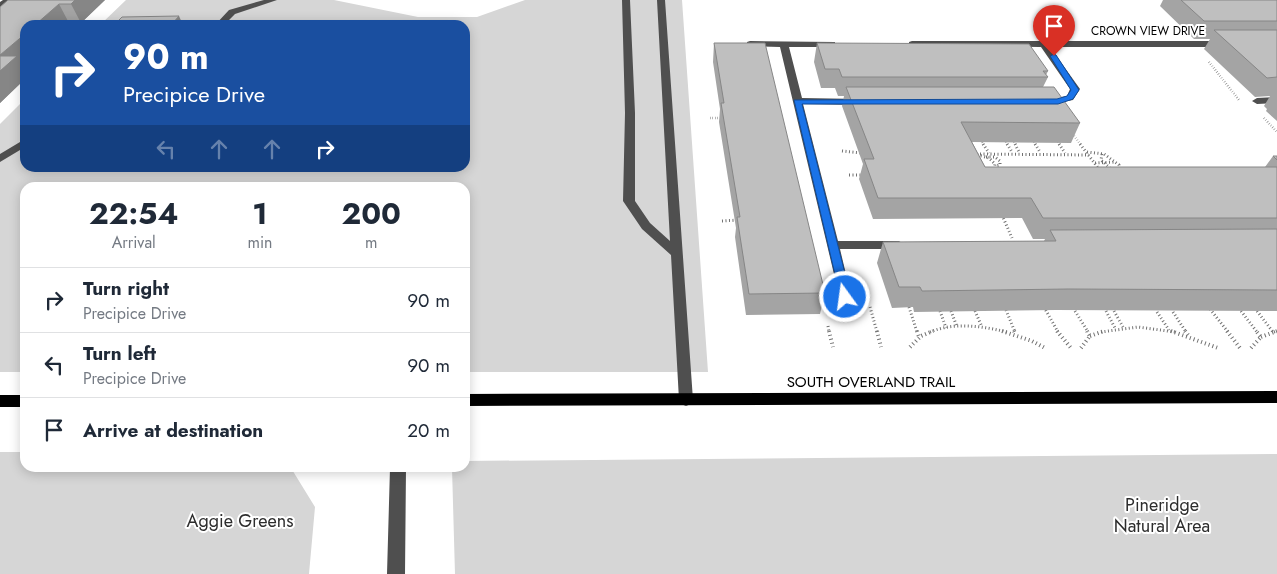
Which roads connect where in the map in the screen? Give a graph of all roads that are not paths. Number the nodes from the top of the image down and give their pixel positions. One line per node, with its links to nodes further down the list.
1 (8, 0): 5 (street)
2 (273, 0): 6 (street)
3 (626, 0): 22 (street)
4 (661, 0): 22 (street)
5 (0, 6)
6 (224, 20)
7 (738, 44): 8 (street)
8 (784, 44): 9 (street); 15 (street)
9 (842, 44)
10 (899, 44): 11 (street, CROWN VIEW DRIVE)
11 (1044, 44): 12 (street, CROWN VIEW DRIVE); 17 (street)
12 (1228, 44)
13 (1277, 100): 14 (street)
14 (1257, 101)
15 (798, 102): 16 (street); 20 (street)
16 (872, 102)
17 (1037, 102)
18 (20, 145): 19 (street)
19 (0, 159)
20 (832, 245): 21 (street); 23 (street)
21 (913, 245)
22 (677, 254): 26 (street)
23 (849, 312)
24 (1277, 397): 26 (main road, SOUTH OVERLAND TRAIL)
25 (470, 400): 26 (main road, SOUTH OVERLAND TRAIL)
26 (686, 400)
27 (0, 401): 28 (main road)
28 (20, 401)
29 (398, 472): 30 (street)
30 (396, 574)

